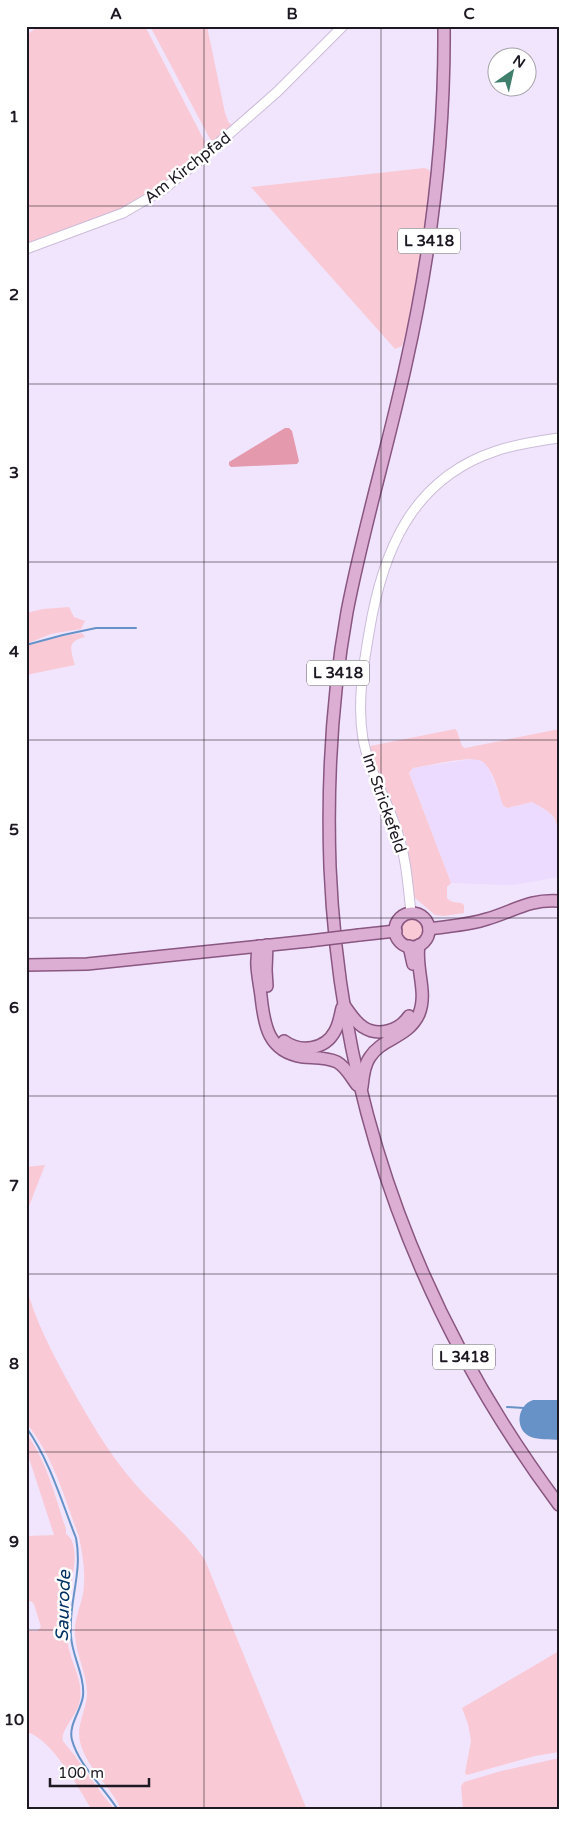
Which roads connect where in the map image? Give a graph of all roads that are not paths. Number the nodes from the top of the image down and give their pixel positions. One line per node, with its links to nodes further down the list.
1 (343, 26): 3 (street, Am Kirchpfad)
2 (444, 26): 14 (main road, L 3418)
3 (26, 249)
4 (559, 438): 6 (street, Im Strickefeld)
5 (559, 901): 7 (main road)
6 (411, 913): 7 (main road); 8 (main road)
7 (429, 928): 10 (main road)
8 (396, 932): 9 (main road, bridge); 10 (main road)
9 (263, 946): 11 (main road); 13 (main road, L 3418); 14 (main road, L 3418)
10 (414, 946): 14 (main road); 15 (main road, L 3418)
11 (229, 949): 12 (main road); 13 (main road)
12 (26, 965)
13 (258, 968): 15 (main road, L 3418)
14 (343, 1004): 15 (main road, L 3418)
15 (361, 1091): 16 (main road, L 3418)
16 (559, 1505)

